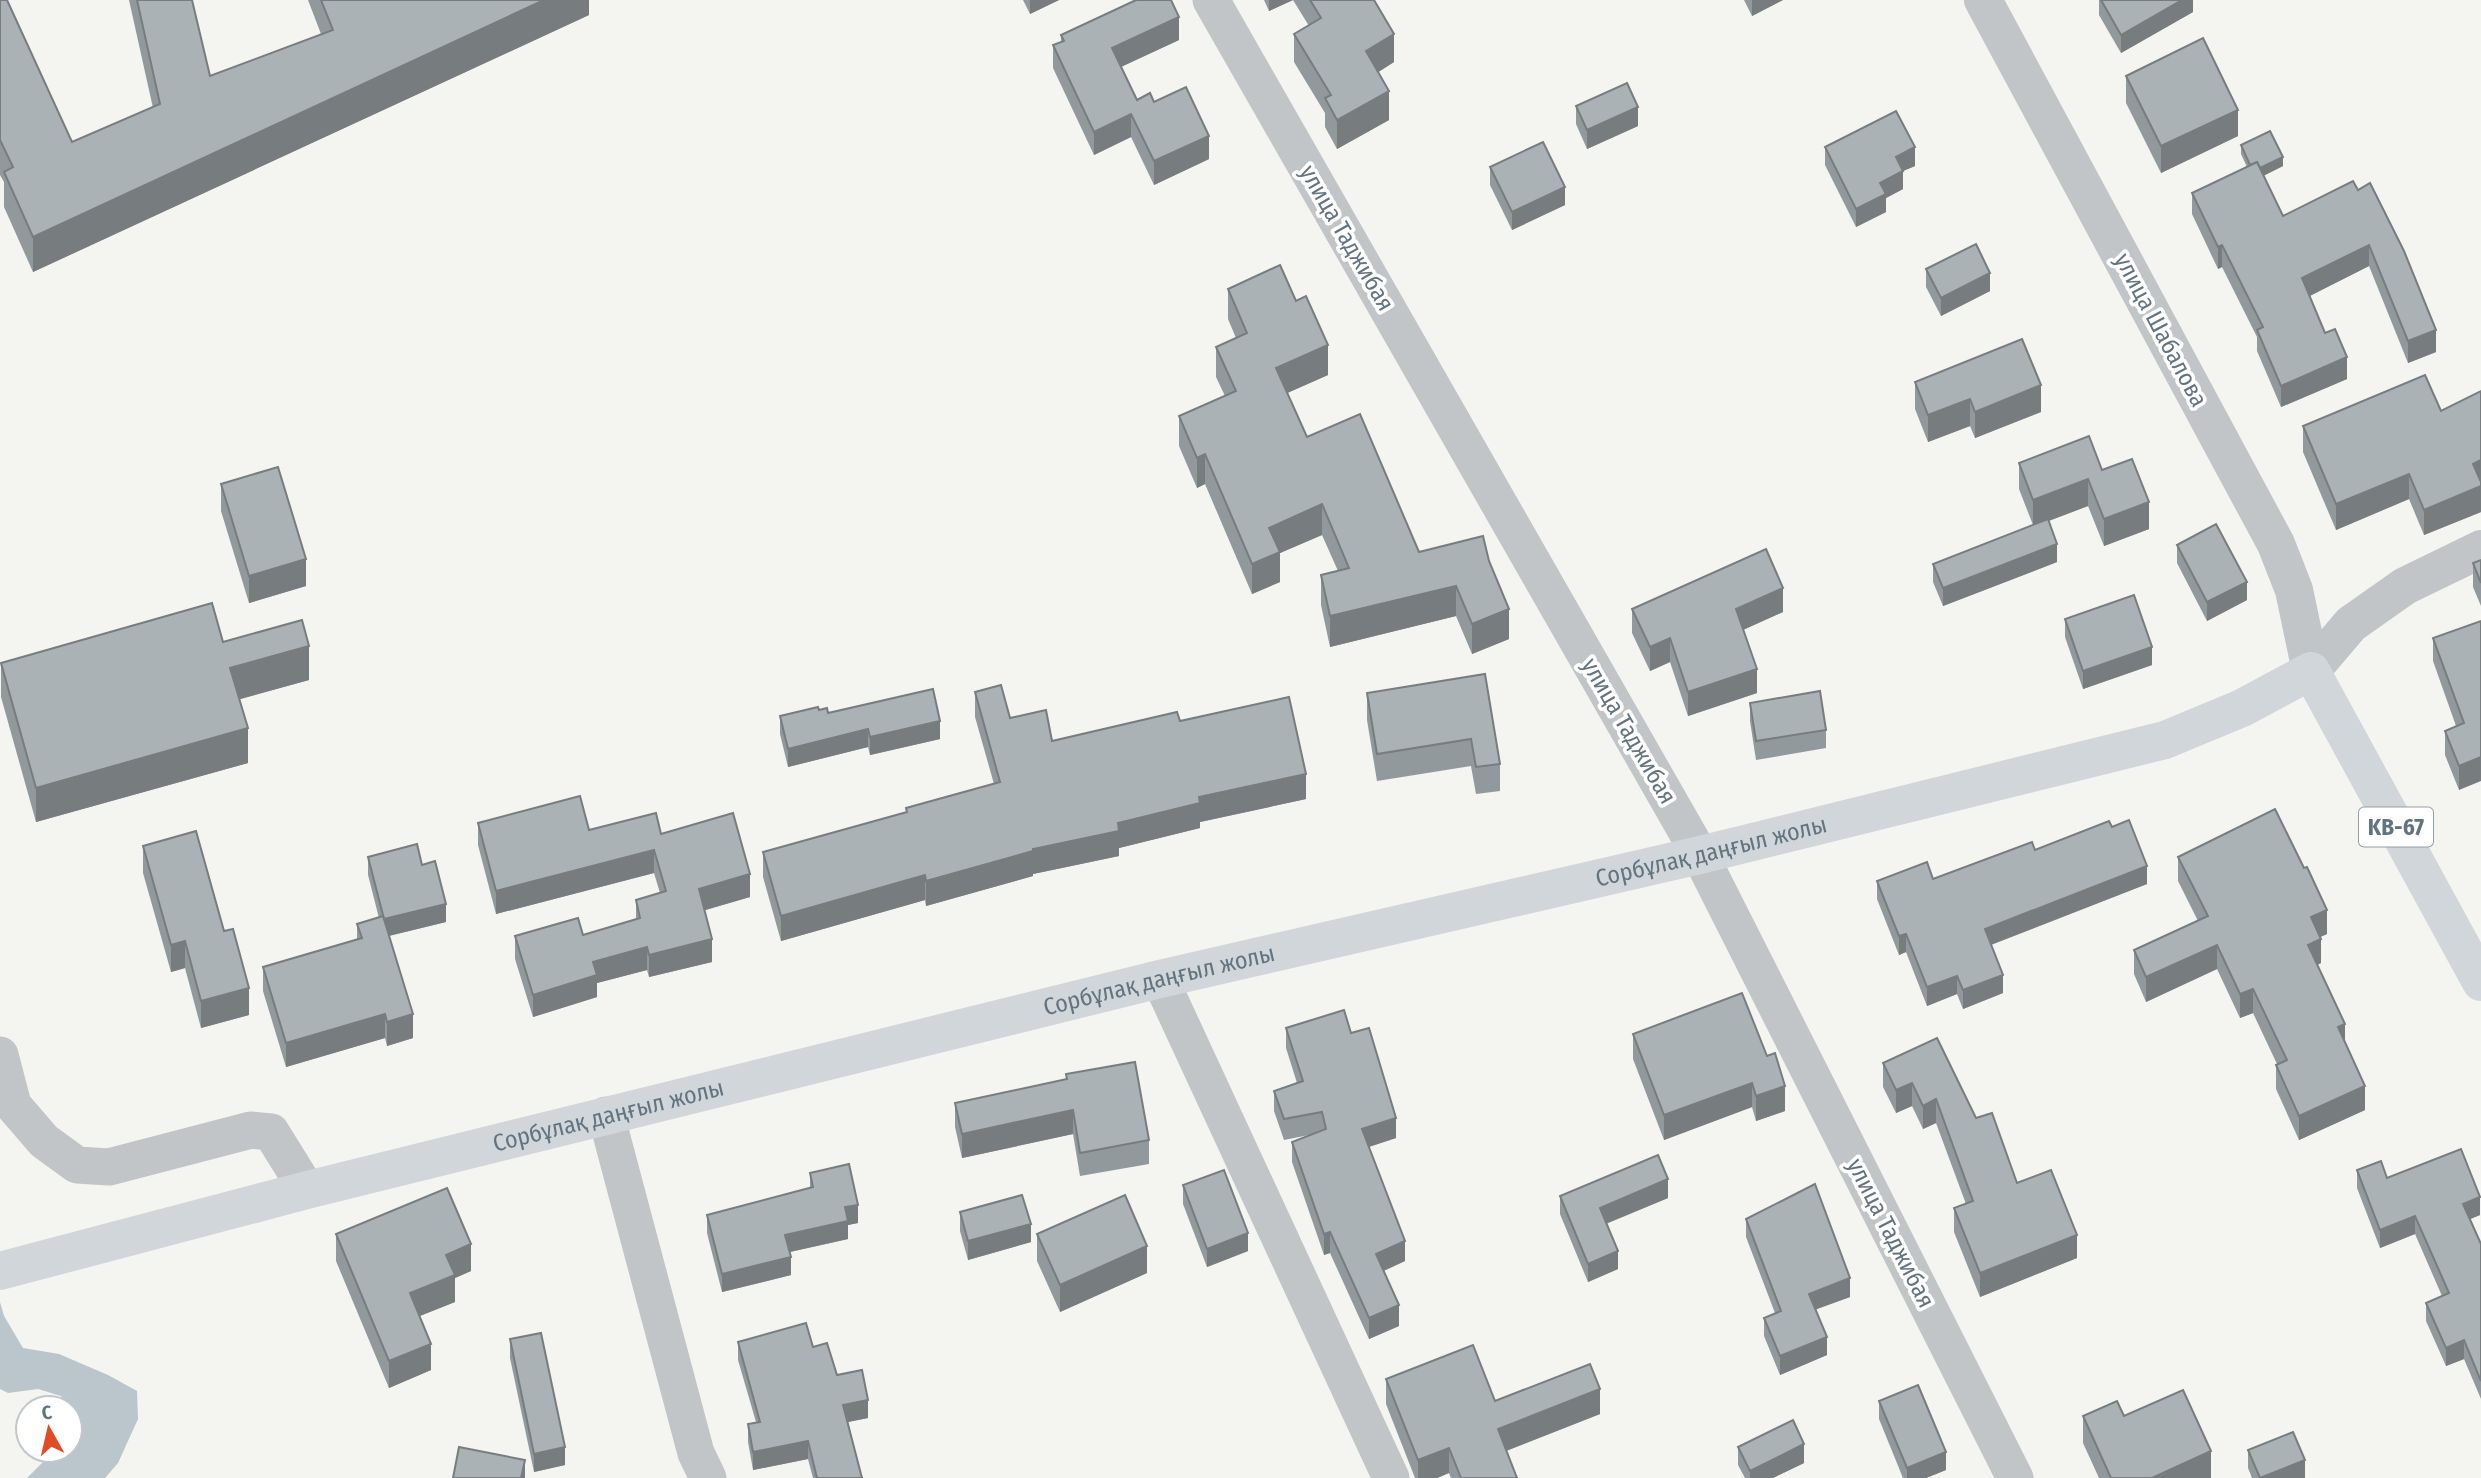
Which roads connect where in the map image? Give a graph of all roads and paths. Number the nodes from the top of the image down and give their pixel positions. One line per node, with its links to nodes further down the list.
1 (1211, 0): 5 (street, улица Таджибая)
2 (1983, 0): 4 (street, улица Шабалова)
3 (2481, 549): 4 (street)
4 (2311, 671): 5 (main road, Сорбұлақ даңғыл жолы); 7 (main road, KB-67)
5 (1700, 855): 6 (main road, Сорбұлақ даңғыл жолы); 14 (street, улица Таджибая)
6 (1160, 979): 9 (main road, Сорбұлақ даңғыл жолы); 13 (street)
7 (2481, 982)
8 (0, 1055): 10 (street)
9 (606, 1115): 10 (main road, Сорбұлақ даңғыл жолы); 12 (street)
10 (307, 1190): 11 (main road, Сорбұлақ даңғыл жолы)
11 (0, 1271)
12 (708, 1478)
13 (1391, 1478)
14 (2015, 1478)

